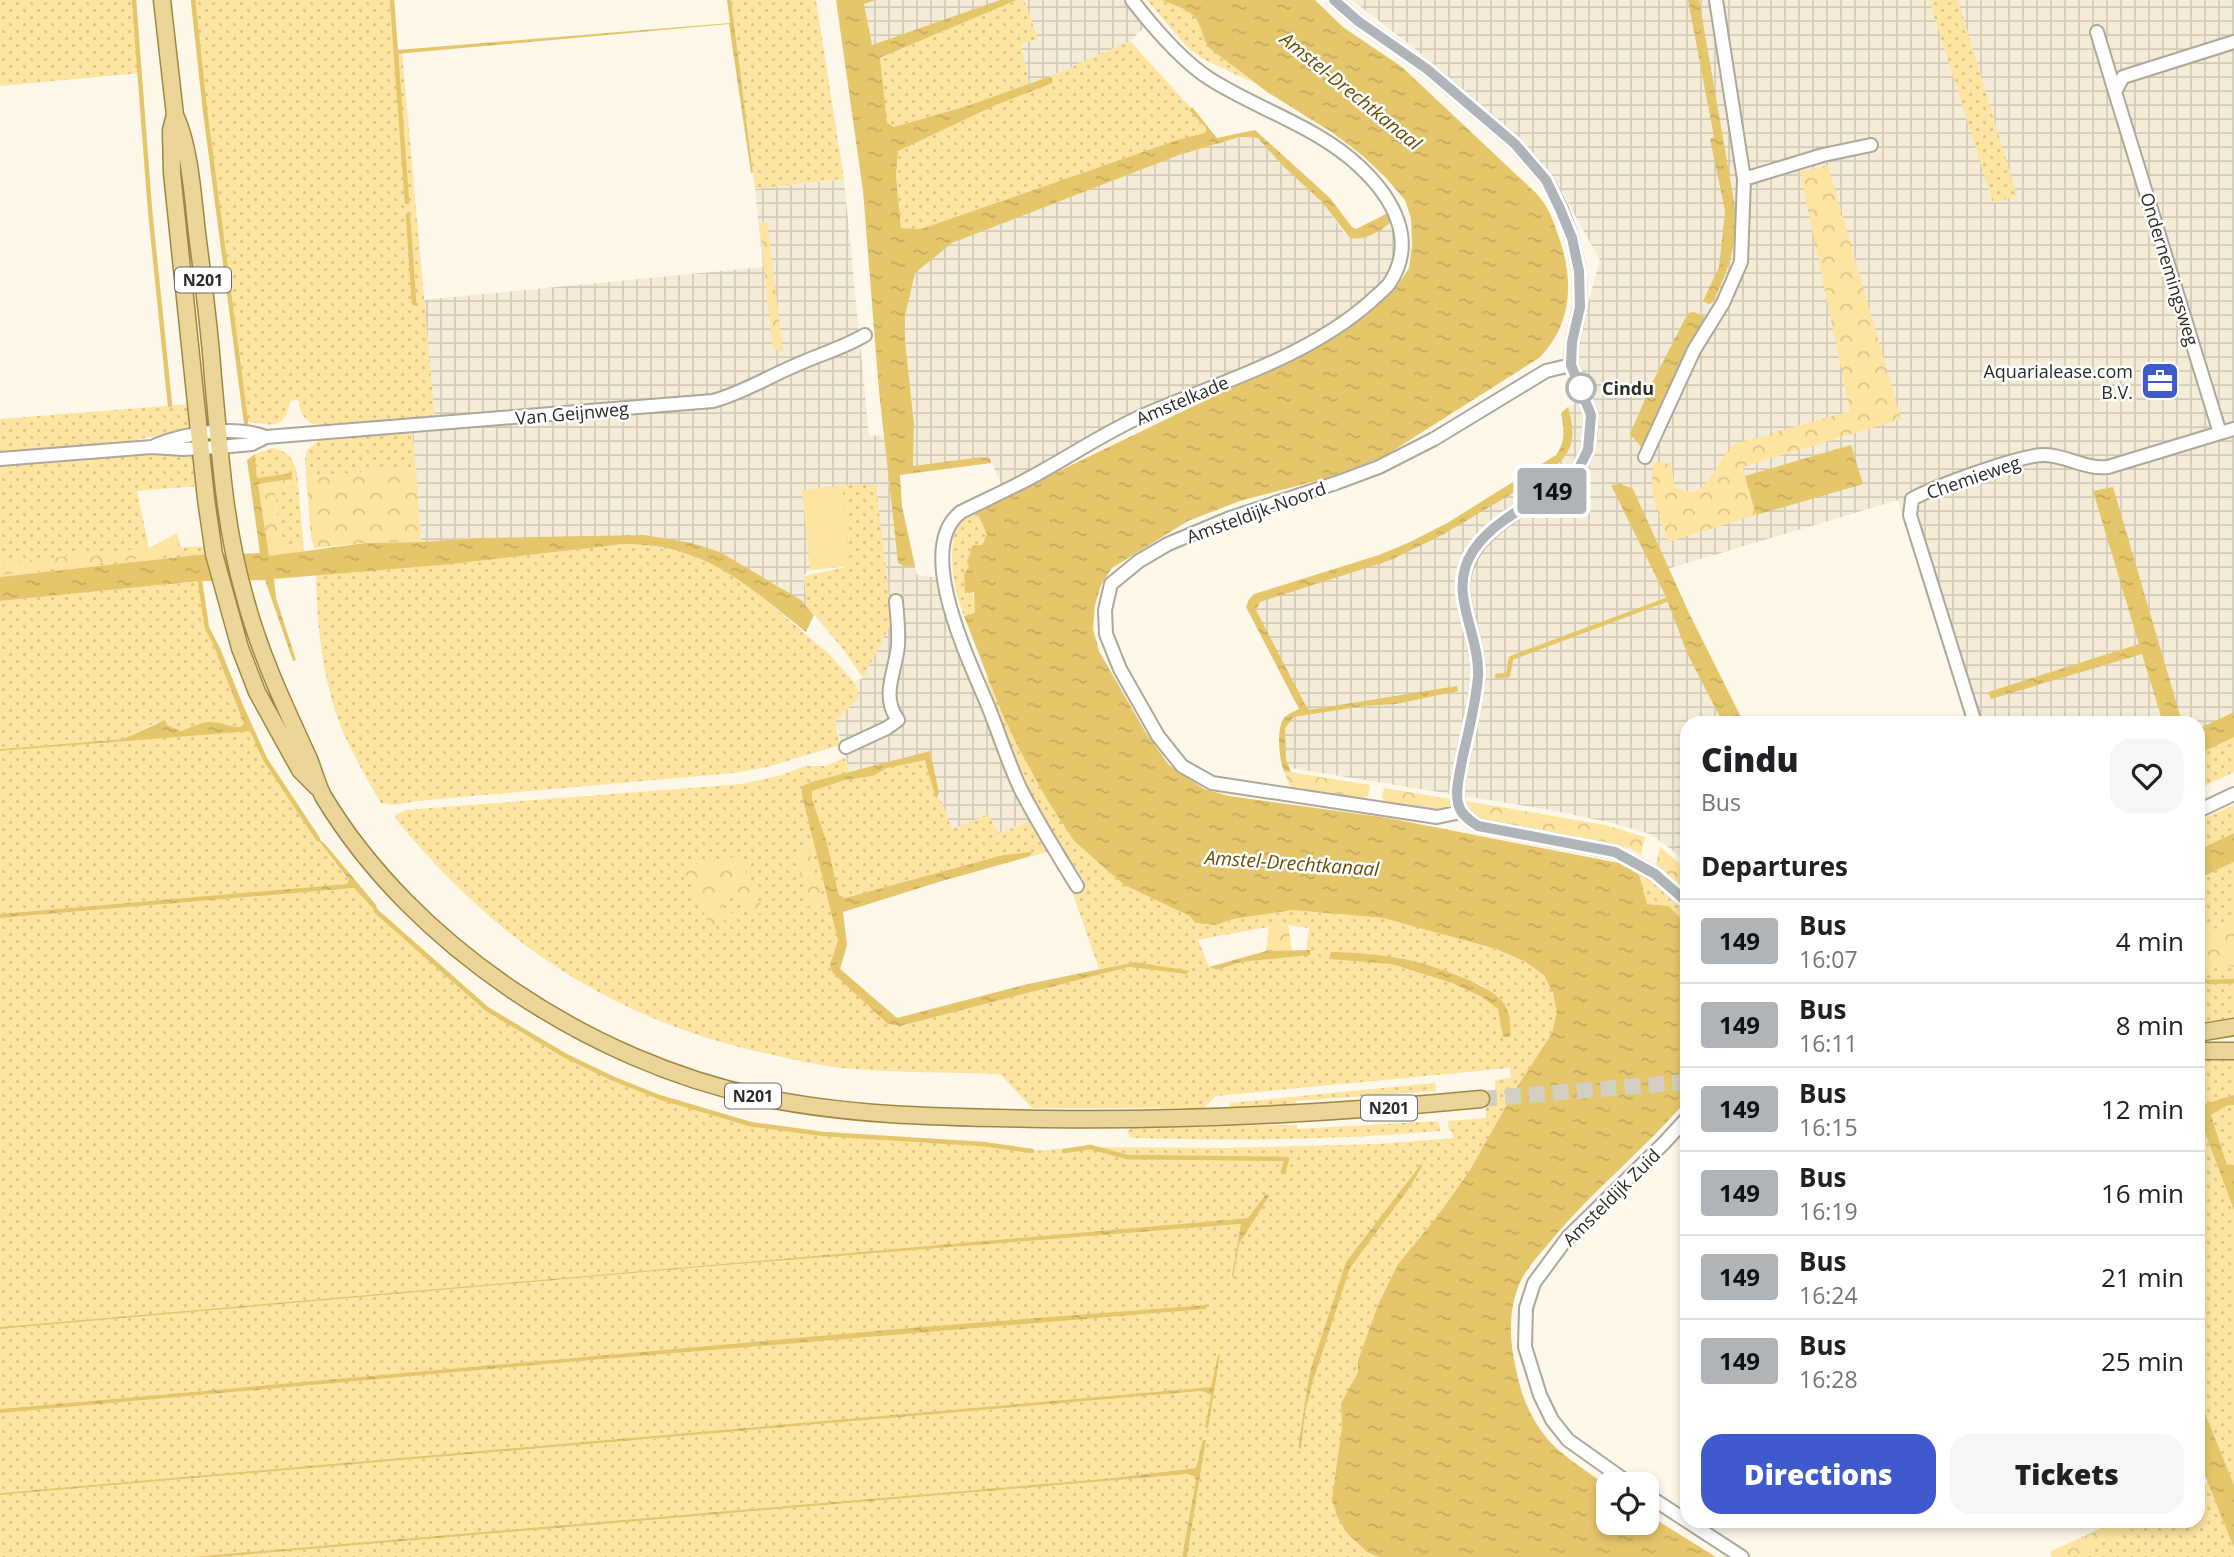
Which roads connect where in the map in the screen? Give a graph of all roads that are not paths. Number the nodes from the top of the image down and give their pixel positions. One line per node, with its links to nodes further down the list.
1 (162, 0): 8 (main road, N201)
2 (1132, 0): 26 (street, Amstelkade)
3 (1334, 0): 12 (street)
4 (1716, 0): 10 (street)
5 (2097, 32): 7 (street, Ondernemingsweg)
6 (2234, 42): 7 (street)
7 (2115, 92): 14 (street, Ondernemingsweg)
8 (175, 115): 15 (main road, N201); 16 (main road, N201)
9 (1871, 145): 10 (street)
10 (1744, 179): 17 (street)
11 (865, 335): 15 (street, Van Geijnweg)
12 (1571, 365): 25 (street); 25 (street, Amsteldijk-Noord)
13 (2234, 429): 14 (street)
14 (2220, 433): 20 (street, Chemieweg)
15 (219, 440): 16 (street, Van Geijnweg); 22 (main road, N201)
16 (200, 441): 18 (street, Van Geijnweg); 22 (main road, N201)
17 (1645, 457)
18 (0, 459)
19 (896, 601): 21 (street)
20 (1973, 716)
21 (846, 747)
22 (319, 789): 32 (main road, N201)
23 (2234, 794): 24 (street)
24 (2205, 808)
25 (1461, 812): 27 (street)
26 (1077, 886)
27 (1680, 896)
28 (2234, 1027): 29 (main road)
29 (2205, 1032)
30 (2205, 1051): 31 (main road)
31 (2234, 1051)
32 (1481, 1099)
33 (1680, 1125): 34 (street, Amsteldijk Zuid)
34 (1613, 1472)
35 (1659, 1503): 36 (street)
36 (1680, 1517)
37 (1698, 1528): 38 (street)
38 (1742, 1557)

